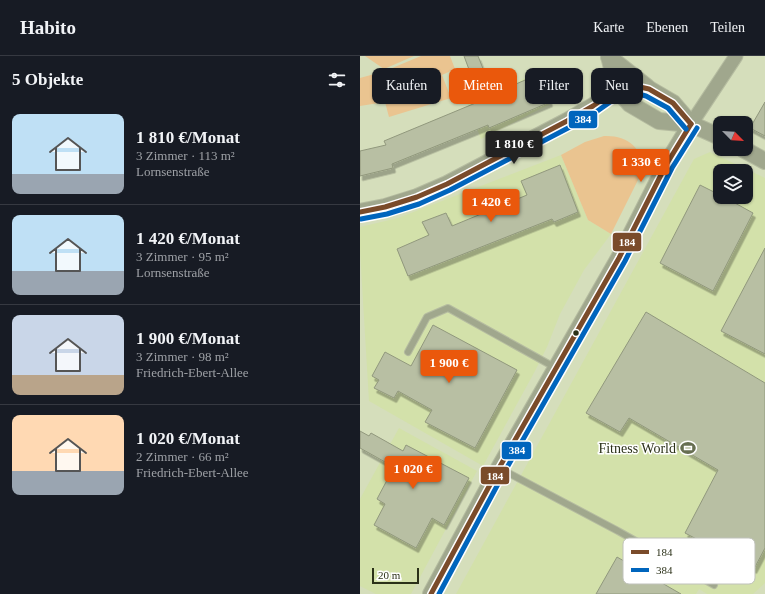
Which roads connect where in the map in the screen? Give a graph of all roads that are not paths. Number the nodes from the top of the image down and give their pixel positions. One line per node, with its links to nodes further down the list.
1 (736, 56): 8 (street)
2 (609, 57): 3 (street); 5 (street)
3 (612, 68)
4 (643, 88): 5 (street)
5 (649, 89): 8 (street)
6 (596, 104): 12 (street)
7 (630, 104): 8 (street)
8 (691, 124): 9 (street); 14 (street)
9 (713, 134)
10 (753, 154): 11 (street)
11 (765, 161)
12 (360, 212)
13 (408, 352): 14 (lane)
14 (556, 368): 15 (street)
15 (499, 468): 16 (lane); 17 (street)
16 (629, 538)
17 (431, 594)

